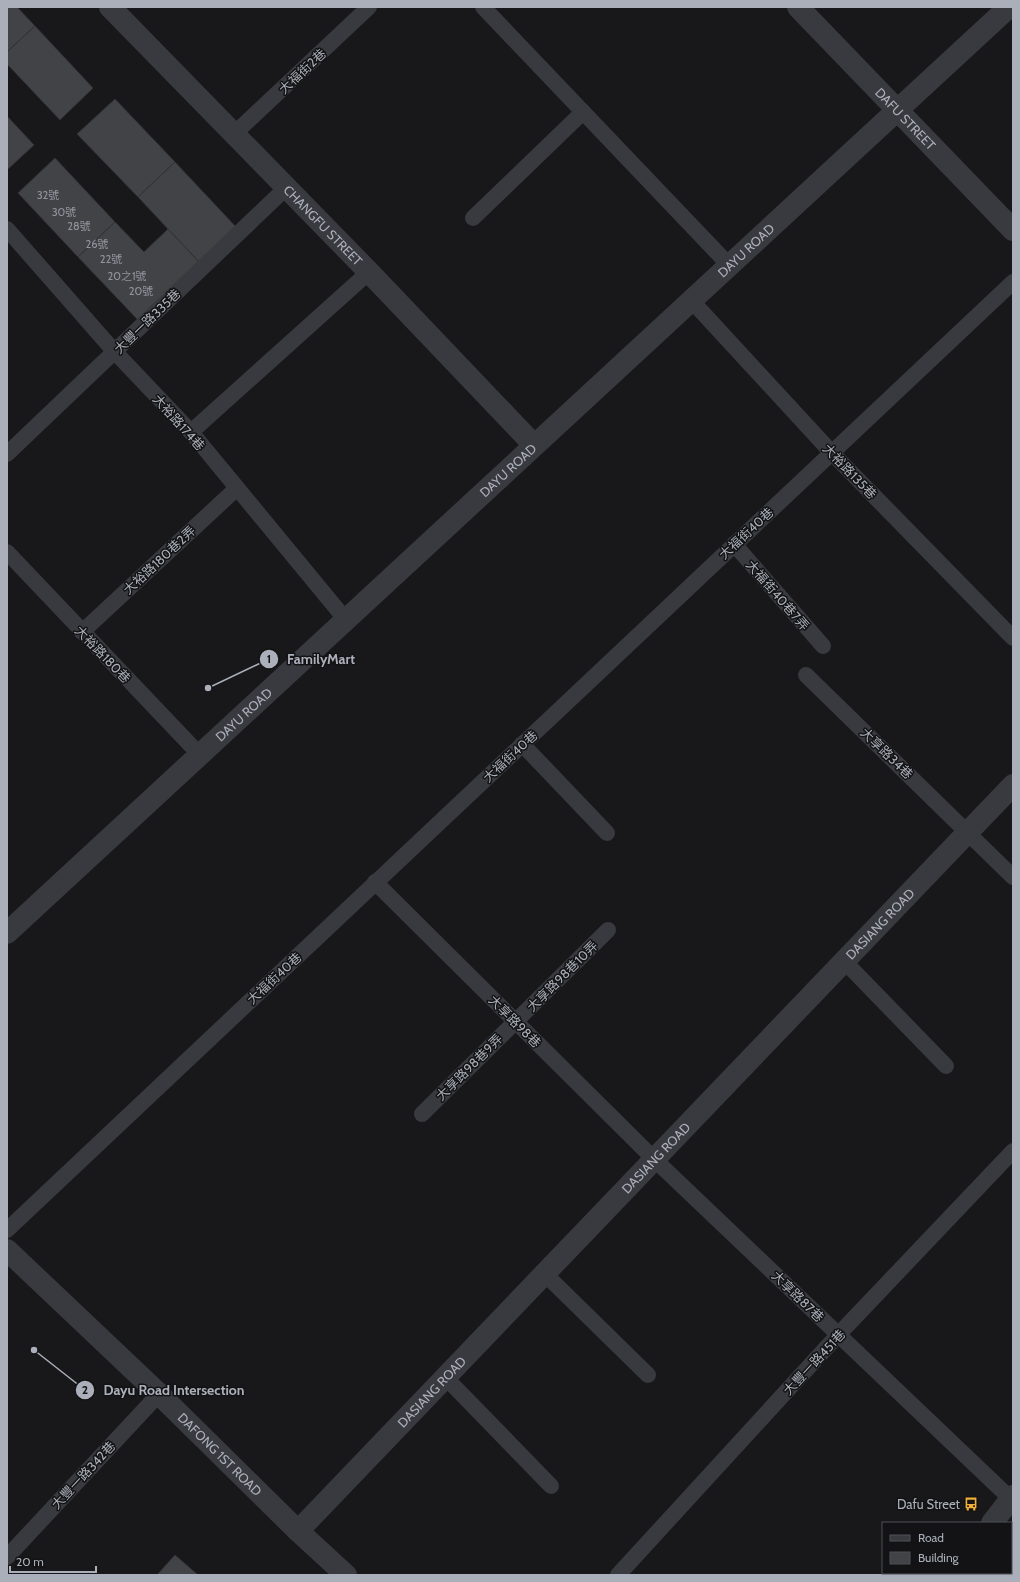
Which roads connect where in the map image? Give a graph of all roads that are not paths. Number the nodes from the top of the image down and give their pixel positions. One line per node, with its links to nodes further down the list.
1 (110, 7): 8 (street, CHANGFU STREET)
2 (369, 7): 8 (lane, 大福街2巷)
3 (483, 7): 7 (lane)
4 (798, 7): 6 (street, DAFU STREET)
5 (1009, 7): 6 (street, DAYU ROAD)
6 (898, 109): 12 (street, DAFU STREET); 13 (street, DAYU ROAD)
7 (583, 112): 10 (lane); 13 (lane)
8 (234, 134): 9 (street, CHANGFU STREET)
9 (286, 188): 14 (street, CHANGFU STREET); 17 (lane, 大豐一路335巷)
10 (473, 218)
11 (7, 229): 17 (lane, 大裕路174巷)
12 (1013, 230)
13 (729, 266): 16 (street, DAYU ROAD)
14 (369, 272): 18 (lane); 19 (street, CHANGFU STREET)
15 (1013, 282): 20 (lane, 大福街40巷)
16 (691, 300): 19 (street, DAYU ROAD); 20 (lane, 大裕路135巷)
17 (114, 352): 18 (lane, 大裕路174巷); 21 (lane, 大豐一路335巷)
18 (191, 432): 22 (lane, 大裕路174巷)
19 (534, 445): 25 (street, DAYU ROAD)
20 (832, 453): 23 (lane, 大福街40巷); 27 (lane, 大裕路135巷)
21 (7, 454)
22 (237, 488): 25 (lane, 大裕路174巷); 26 (lane, 大裕路180巷2弄)
23 (734, 544): 28 (lane, 大福街40巷7弄); 30 (lane, 大福街40巷)
24 (7, 552): 26 (lane, 大裕路180巷)
25 (346, 620): 31 (street, DAYU ROAD)
26 (82, 632): 31 (lane, 大裕路180巷)
27 (1013, 638)
28 (823, 646)
29 (806, 674): 33 (lane, 大享路34巷)
30 (522, 744): 34 (lane); 36 (lane, 大福街40巷)
31 (200, 755): 37 (street, DAYU ROAD)
32 (1013, 785): 33 (street, DASIANG ROAD)
33 (968, 832): 35 (lane, 大享路34巷); 39 (street, DASIANG ROAD)
34 (607, 834)
35 (1013, 877)
36 (375, 882): 40 (lane, 大享路98巷); 45 (lane, 大福街40巷)
37 (9, 926)
38 (608, 930): 40 (lane, 大享路98巷10弄)
39 (844, 961): 41 (lane); 44 (street, DASIANG ROAD)
40 (516, 1021): 42 (lane, 大享路98巷9弄); 44 (lane, 大享路98巷)
41 (946, 1066)
42 (422, 1114)
43 (1013, 1152): 48 (lane, 大豐一路451巷)
44 (654, 1159): 47 (street, DASIANG ROAD); 48 (lane, 大享路87巷)
45 (7, 1230)
46 (7, 1250): 51 (street, DAFONG 1ST ROAD)
47 (545, 1274): 49 (lane); 50 (street, DASIANG ROAD)
48 (838, 1334): 53 (lane, 大享路87巷); 58 (lane, 大豐一路451巷)
49 (648, 1375)
50 (445, 1377): 52 (lane); 55 (street, DASIANG ROAD)
51 (159, 1394): 55 (street, DAFONG 1ST ROAD); 56 (lane, 大豐一路342巷)
52 (551, 1486)
53 (1012, 1497): 54 (street)
54 (993, 1522)
55 (298, 1531): 57 (street, DAFONG 1ST ROAD)
56 (7, 1557)
57 (346, 1575)
58 (618, 1575)

